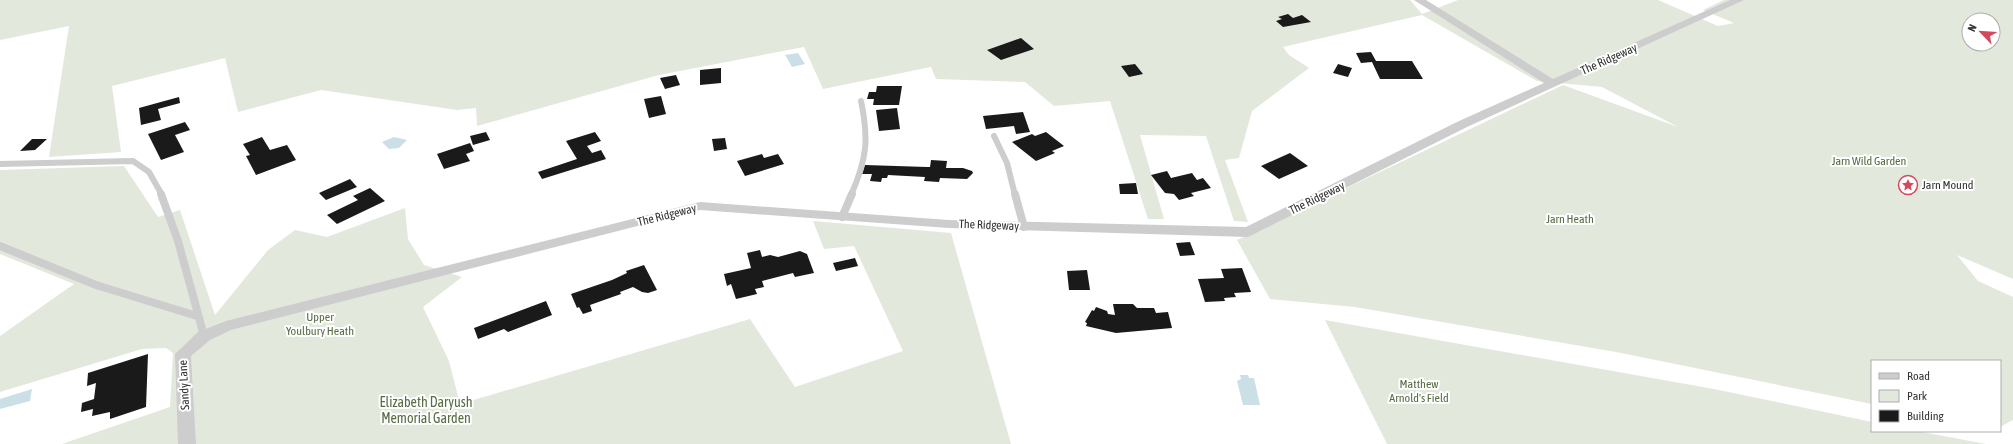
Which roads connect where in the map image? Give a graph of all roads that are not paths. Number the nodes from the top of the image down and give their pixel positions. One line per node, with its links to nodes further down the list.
1 (1419, 0): 3 (street)
2 (1740, 0): 3 (street, The Ridgeway)
3 (1553, 84): 8 (street, The Ridgeway)
4 (861, 101): 7 (lane)
5 (994, 136): 8 (lane)
6 (0, 164): 10 (lane)
7 (842, 217): 8 (street, The Ridgeway); 11 (street, The Ridgeway)
8 (1024, 227)
9 (0, 246): 10 (lane)
10 (197, 316): 11 (lane)
11 (204, 336): 12 (street, Sandy Lane)
12 (187, 444)

